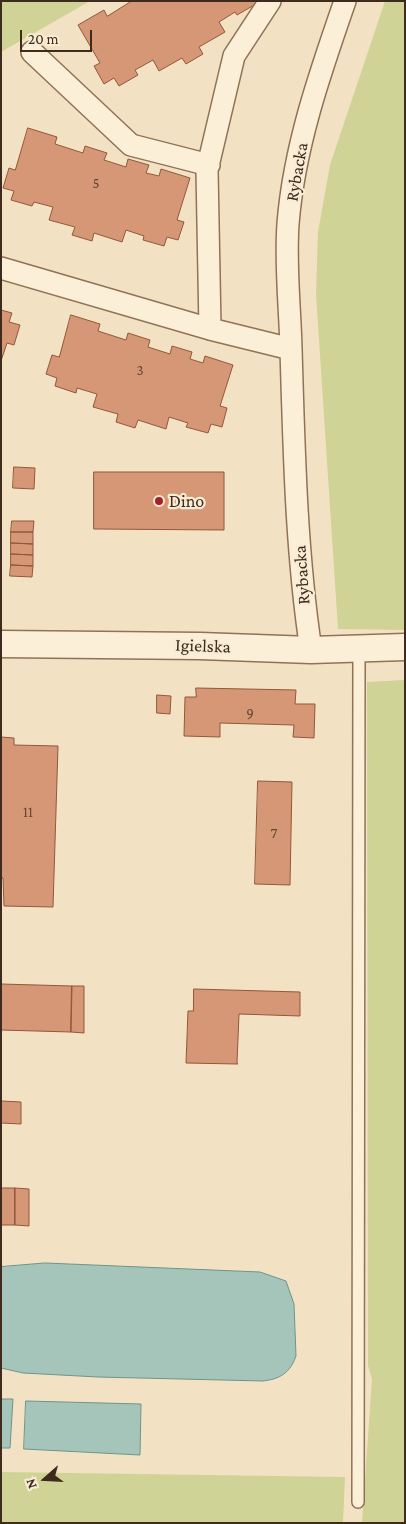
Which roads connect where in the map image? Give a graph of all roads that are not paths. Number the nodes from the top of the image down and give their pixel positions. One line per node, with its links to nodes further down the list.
1 (270, 1): 4 (street)
2 (345, 1): 7 (street, Rybacka)
3 (32, 52): 4 (street)
4 (209, 165): 6 (street)
5 (1, 268): 6 (street)
6 (210, 330): 7 (street)
7 (291, 349): 10 (street, Rybacka)
8 (1, 644): 10 (street, Igielska)
9 (405, 647): 11 (street, Igielska)
10 (311, 650): 11 (street, Igielska)
11 (359, 650): 12 (lane)
12 (358, 1502)

